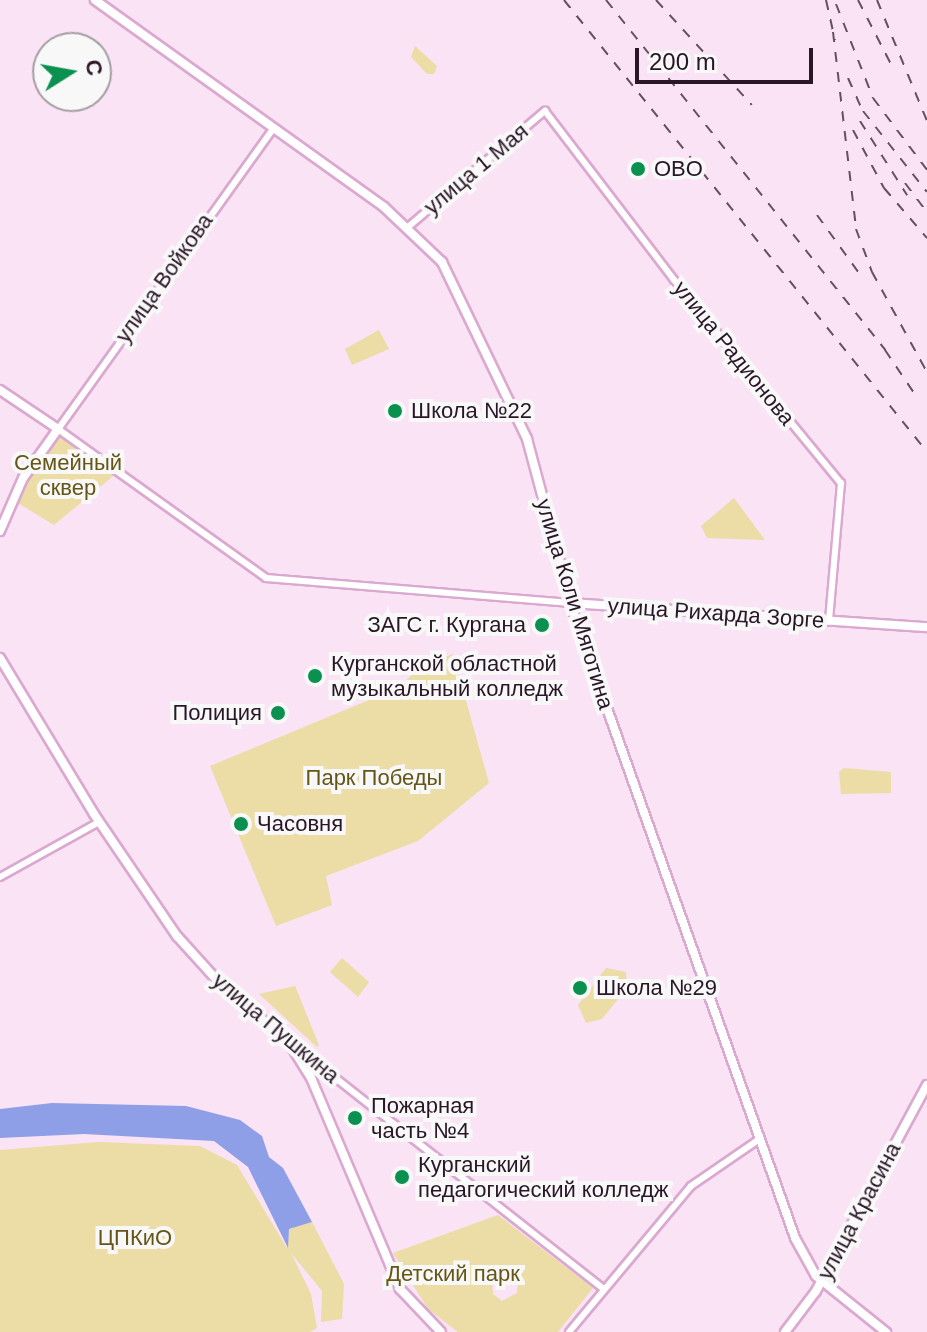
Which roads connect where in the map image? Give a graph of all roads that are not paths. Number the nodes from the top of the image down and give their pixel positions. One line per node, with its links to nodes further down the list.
1 (95, 0): 3 (main road, улица Коли Мяготина)
2 (545, 111): 4 (street, улица 1 Мая); 9 (street, улица Радионова)
3 (273, 129): 4 (main road, улица Коли Мяготина); 6 (street, улица Войкова)
4 (408, 227): 8 (main road, улица Коли Мяготина)
5 (0, 390): 6 (main road)
6 (58, 429): 7 (main road); 8 (street, улица Рихарда Зорге)
7 (0, 531)
8 (571, 603): 9 (main road, улица Рихарда Зорге); 16 (main road, улица Коли Мяготина)
9 (829, 621): 10 (main road, улица Рихарда Зорге)
10 (927, 627)
11 (0, 658): 12 (main road, улица Пушкина)
12 (99, 822): 13 (street); 14 (main road, улица Пушкина)
13 (0, 877)
14 (288, 1041): 18 (street, улица Пушкина); 19 (main road)
15 (927, 1085): 17 (main road, улица Красина)
16 (758, 1140): 17 (main road, улица Коли Мяготина); 18 (street)
17 (822, 1281): 21 (main road, улица Красина); 22 (main road, улица Коли Мяготина)
18 (604, 1289): 20 (street)
19 (441, 1332)
20 (569, 1332)
21 (785, 1332)
22 (886, 1332)

